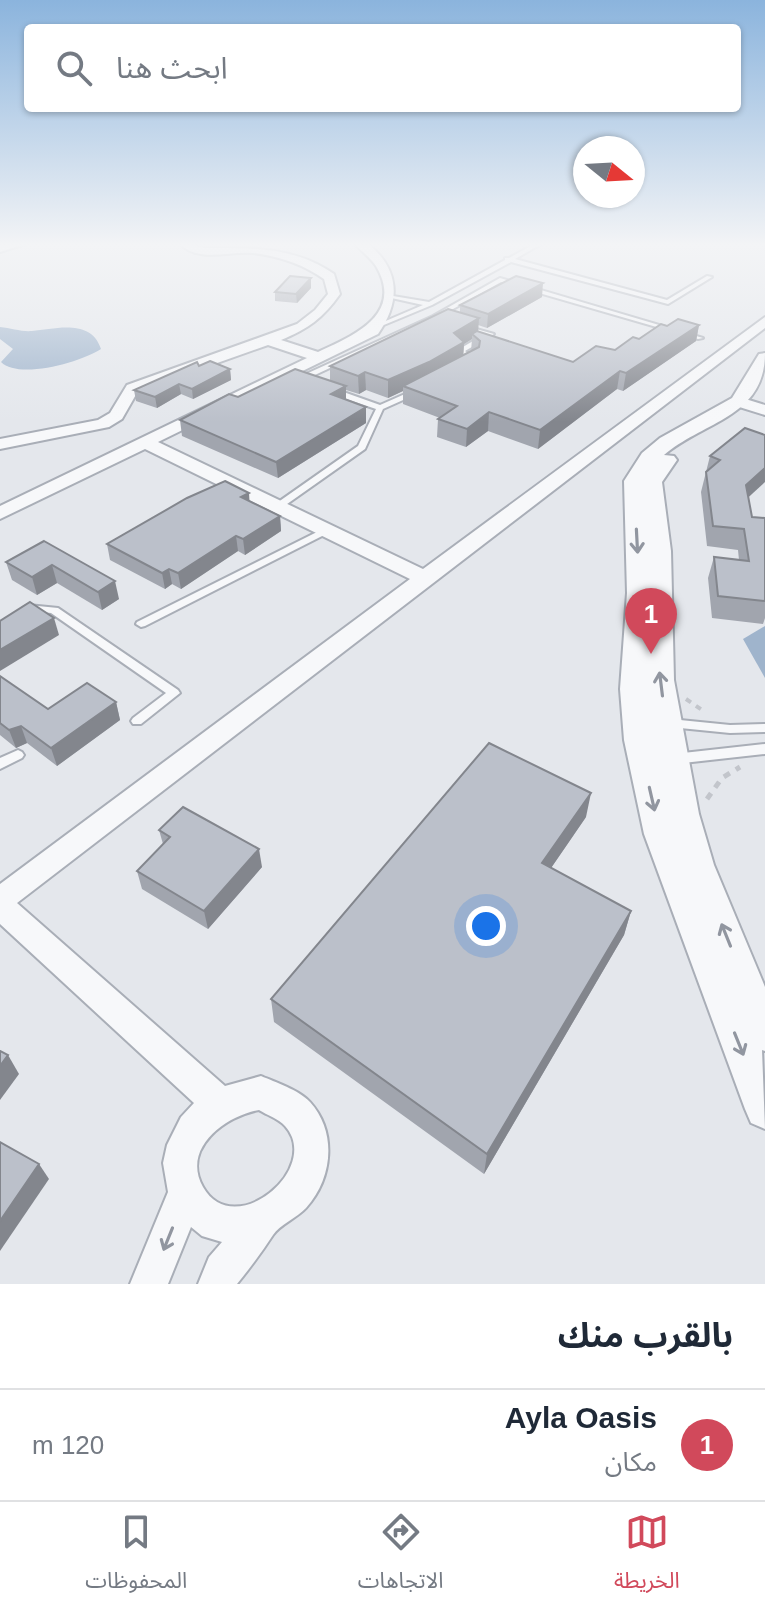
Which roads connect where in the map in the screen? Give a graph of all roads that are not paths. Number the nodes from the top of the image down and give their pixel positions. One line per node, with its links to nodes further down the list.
1 (327, 303): 11 (street)
2 (387, 303): 9 (street)
3 (424, 303): 6 (lane)
4 (460, 303): 7 (lane)
5 (579, 303): 10 (lane)
6 (430, 304): 9 (lane)
7 (435, 317): 9 (lane); 14 (lane)
8 (765, 321): 27 (street)
9 (380, 331): 12 (street); 15 (lane)
10 (700, 338)
11 (266, 340): 12 (street); 23 (street)
12 (319, 357): 18 (street)
13 (765, 358): 20 (street)
14 (460, 368)
15 (299, 379): 16 (lane); 18 (lane)
16 (312, 383)
17 (433, 384): 21 (lane)
18 (254, 388): 22 (street)
19 (326, 388): 21 (lane)
20 (756, 402): 32 (street)
21 (380, 408): 24 (lane)
22 (147, 443): 24 (street); 25 (street)
23 (0, 444)
24 (277, 507): 26 (street)
25 (1, 512)
26 (327, 530): 27 (street); 29 (lane)
27 (427, 579): 36 (street)
28 (19, 613): 30 (lane)
29 (141, 624)
30 (137, 721)
31 (762, 728): 32 (lane)
32 (657, 741): 33 (lane); 37 (street, one-way to 32); 39 (street, one-way to 39)
33 (765, 749)
34 (18, 755): 35 (lane)
35 (0, 764)
36 (0, 903): 38 (street)
37 (765, 1033)
38 (219, 1103): 40 (street); 41 (street)
39 (765, 1109)
40 (186, 1194): 41 (street); 42 (street, one-way to 42)
41 (257, 1229): 43 (street)
42 (149, 1284)
43 (217, 1284)

